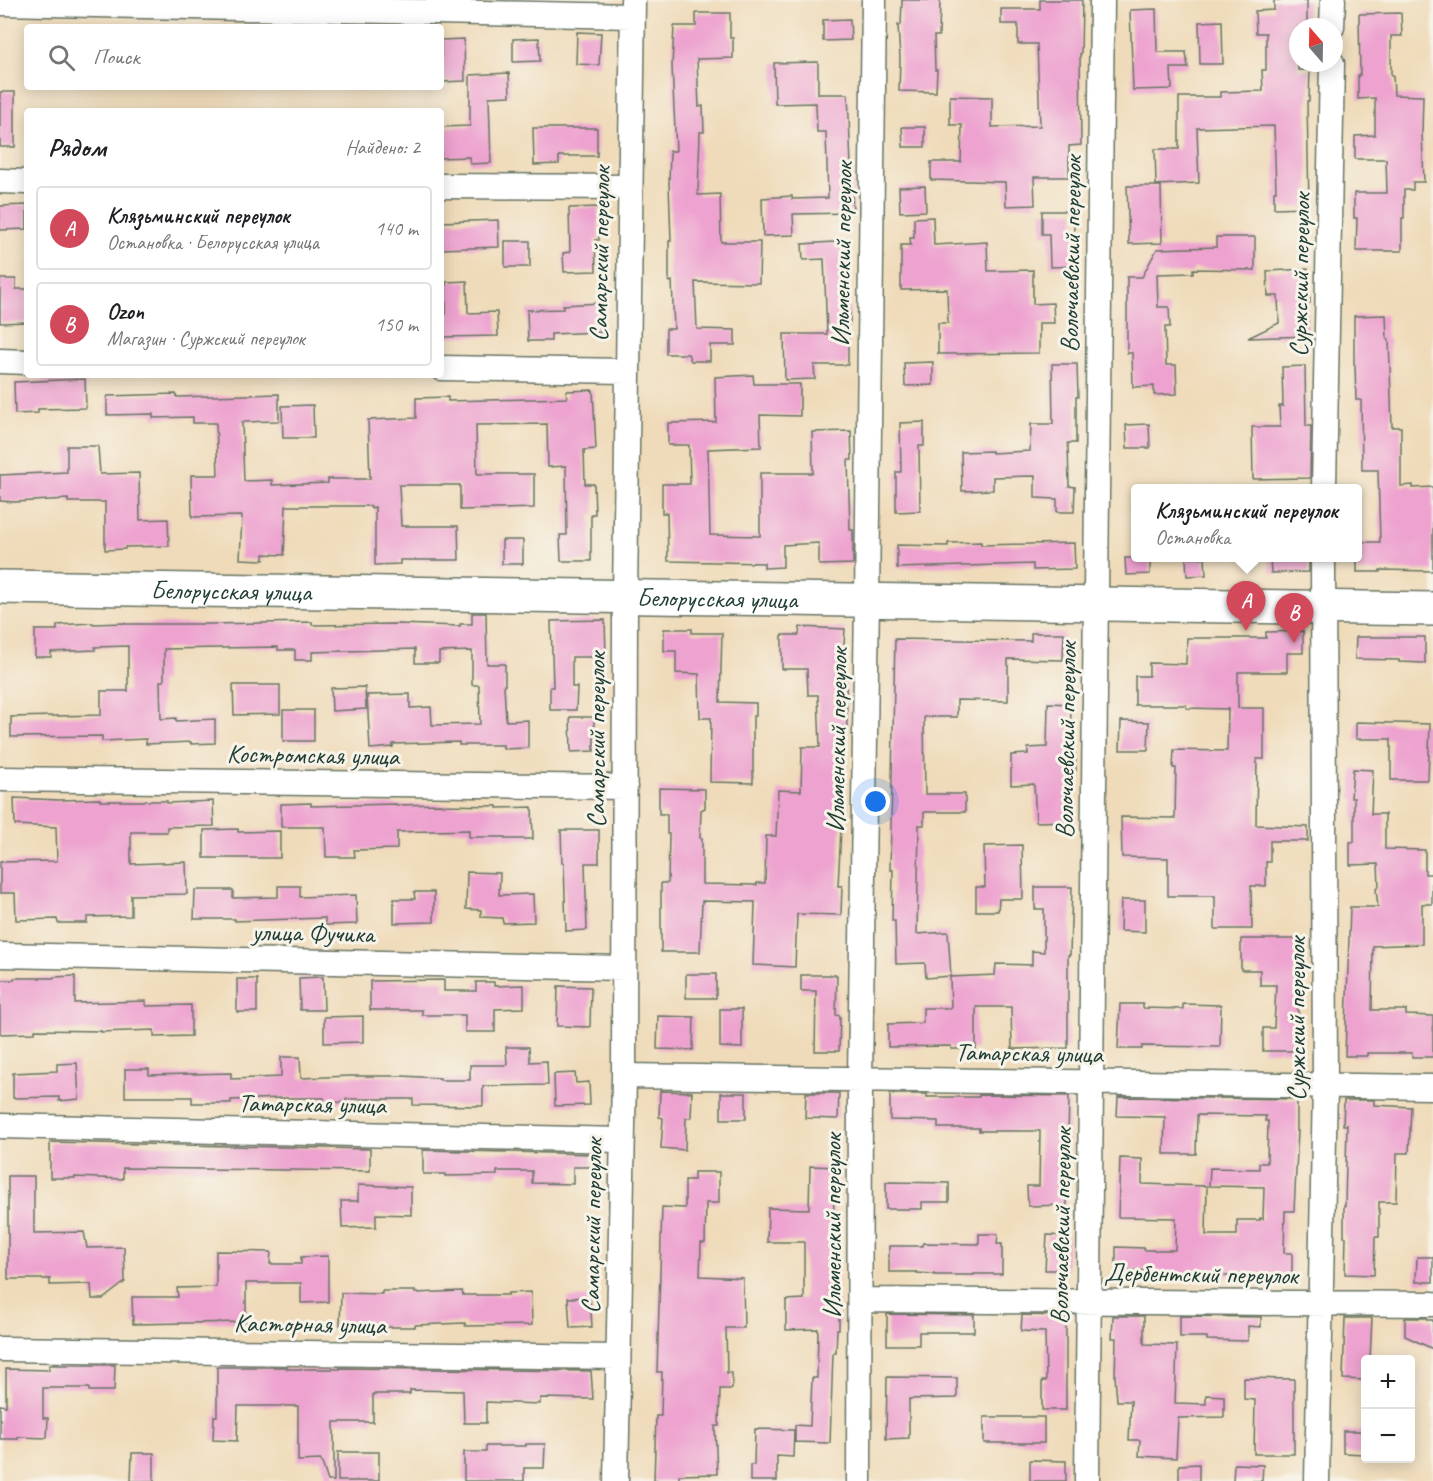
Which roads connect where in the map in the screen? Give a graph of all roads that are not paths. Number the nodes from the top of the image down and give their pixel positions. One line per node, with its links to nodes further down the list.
1 (874, 0): 22 (street, Ильменский переулок)
2 (1102, 0): 23 (street, Волочаевский переулок)
3 (1333, 0): 6 (street)
4 (0, 3): 5 (street)
5 (632, 8): 11 (street, Самарский переулок)
6 (1332, 18)
7 (1332, 72): 16 (street, Суржский переулок)
8 (0, 181): 9 (street)
9 (24, 182)
10 (444, 186): 11 (street)
11 (630, 187): 15 (street, Самарский переулок)
12 (0, 362): 13 (street)
13 (24, 362)
14 (444, 368): 15 (street)
15 (628, 371): 21 (street, Самарский переулок)
16 (1324, 484)
17 (1323, 562): 24 (street, Суржский переулок)
18 (0, 565): 20 (main road)
19 (0, 587): 20 (main road, Белорусская улица)
20 (68, 588): 21 (main road, Белорусская улица)
21 (625, 597): 22 (main road, Белорусская улица); 27 (street, Самарский переулок)
22 (867, 600): 23 (main road, Белорусская улица); 31 (street, Ильменский переулок)
23 (1096, 604): 24 (main road, Белорусская улица); 32 (street, Волочаевский переулок)
24 (1322, 608): 25 (main road, Белорусская улица); 33 (street, Суржский переулок)
25 (1433, 609)
26 (0, 779): 27 (street, Костромская улица)
27 (625, 787): 29 (street, Самарский переулок)
28 (0, 955): 29 (street, улица Фучика)
29 (624, 968): 30 (street, Самарский переулок)
30 (624, 1076): 31 (street, Татарская улица); 36 (street, Самарский переулок)
31 (860, 1079): 32 (street, Татарская улица); 37 (street, Ильменский переулок)
32 (1091, 1082): 33 (street, Татарская улица); 38 (street, Волочаевский переулок)
33 (1325, 1086): 34 (street, Татарская улица); 39 (street, Суржский переулок)
34 (1433, 1087)
35 (0, 1126): 36 (street, Татарская улица)
36 (622, 1140): 42 (street, Самарский переулок)
37 (860, 1300): 38 (street, Дербентский переулок); 44 (street, Ильменский переулок)
38 (1089, 1301): 39 (street, Дербентский переулок); 45 (street, Волочаевский переулок)
39 (1321, 1304): 40 (street, Дербентский переулок); 46 (street, Суржский переулок)
40 (1433, 1304)
41 (0, 1349): 42 (street, Касторная улица)
42 (618, 1357): 43 (street, Самарский переулок)
43 (616, 1481)
44 (859, 1481)
45 (1088, 1481)
46 (1317, 1481)

